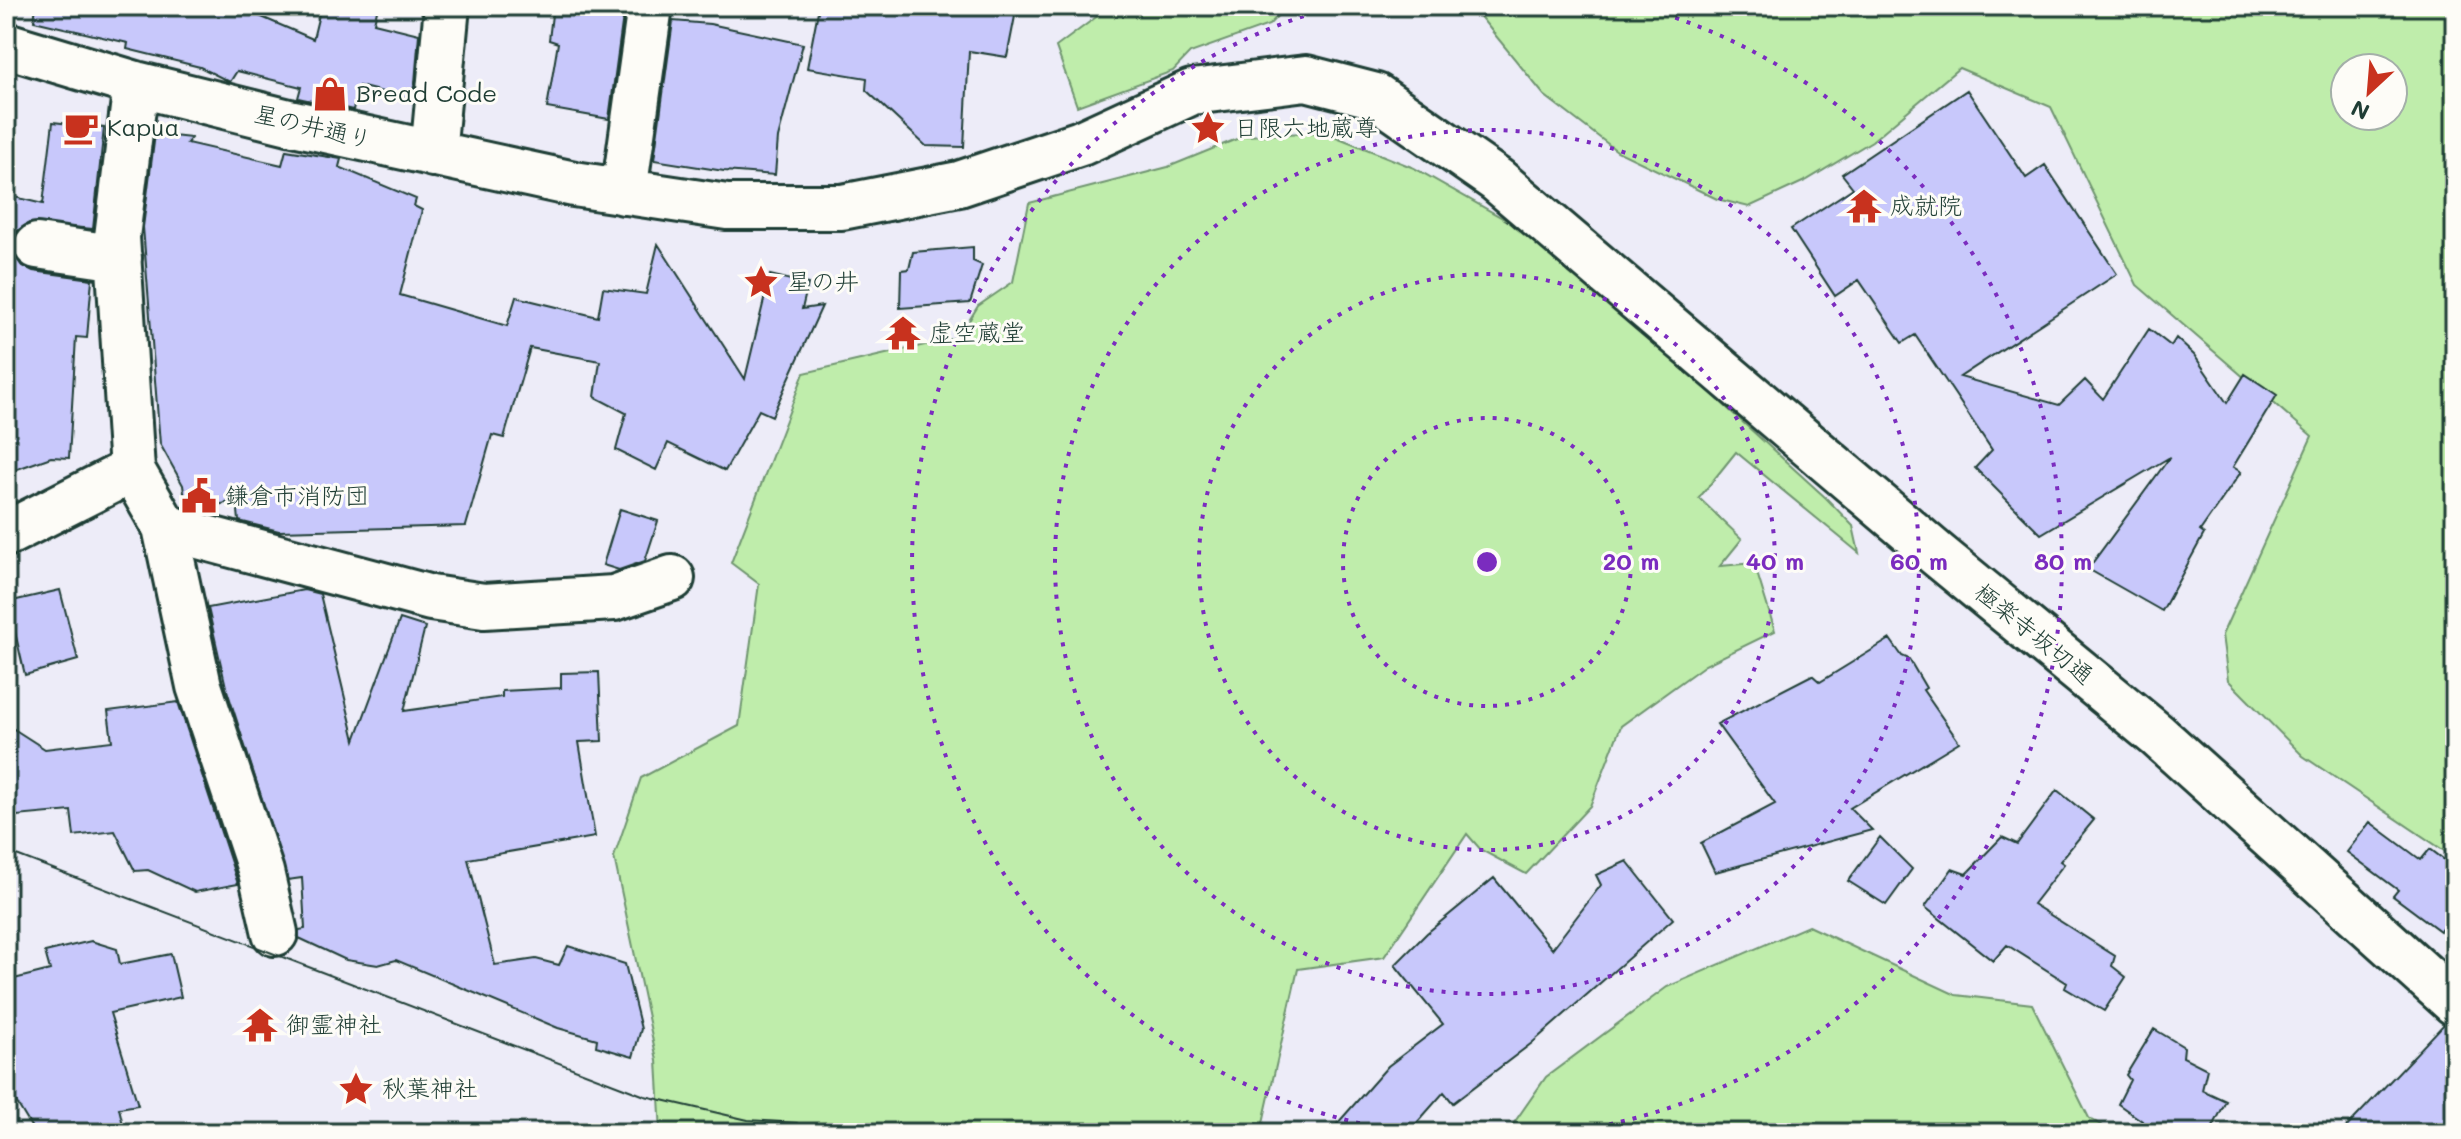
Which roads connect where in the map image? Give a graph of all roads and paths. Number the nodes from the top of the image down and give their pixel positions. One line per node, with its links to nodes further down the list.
1 (447, 6): 5 (street)
2 (650, 6): 6 (street)
3 (6, 45): 4 (street, 星の井通り)
4 (136, 84): 5 (street, 星の井通り); 8 (street)
5 (433, 154): 6 (street, 星の井通り)
6 (624, 192): 14 (street, 極楽寺坂切通)
7 (37, 246): 8 (street)
8 (119, 258): 9 (street)
9 (132, 470): 10 (street); 11 (street)
10 (165, 527): 12 (street); 13 (street)
11 (6, 534)
12 (672, 578)
13 (275, 933)
14 (2455, 1003)

